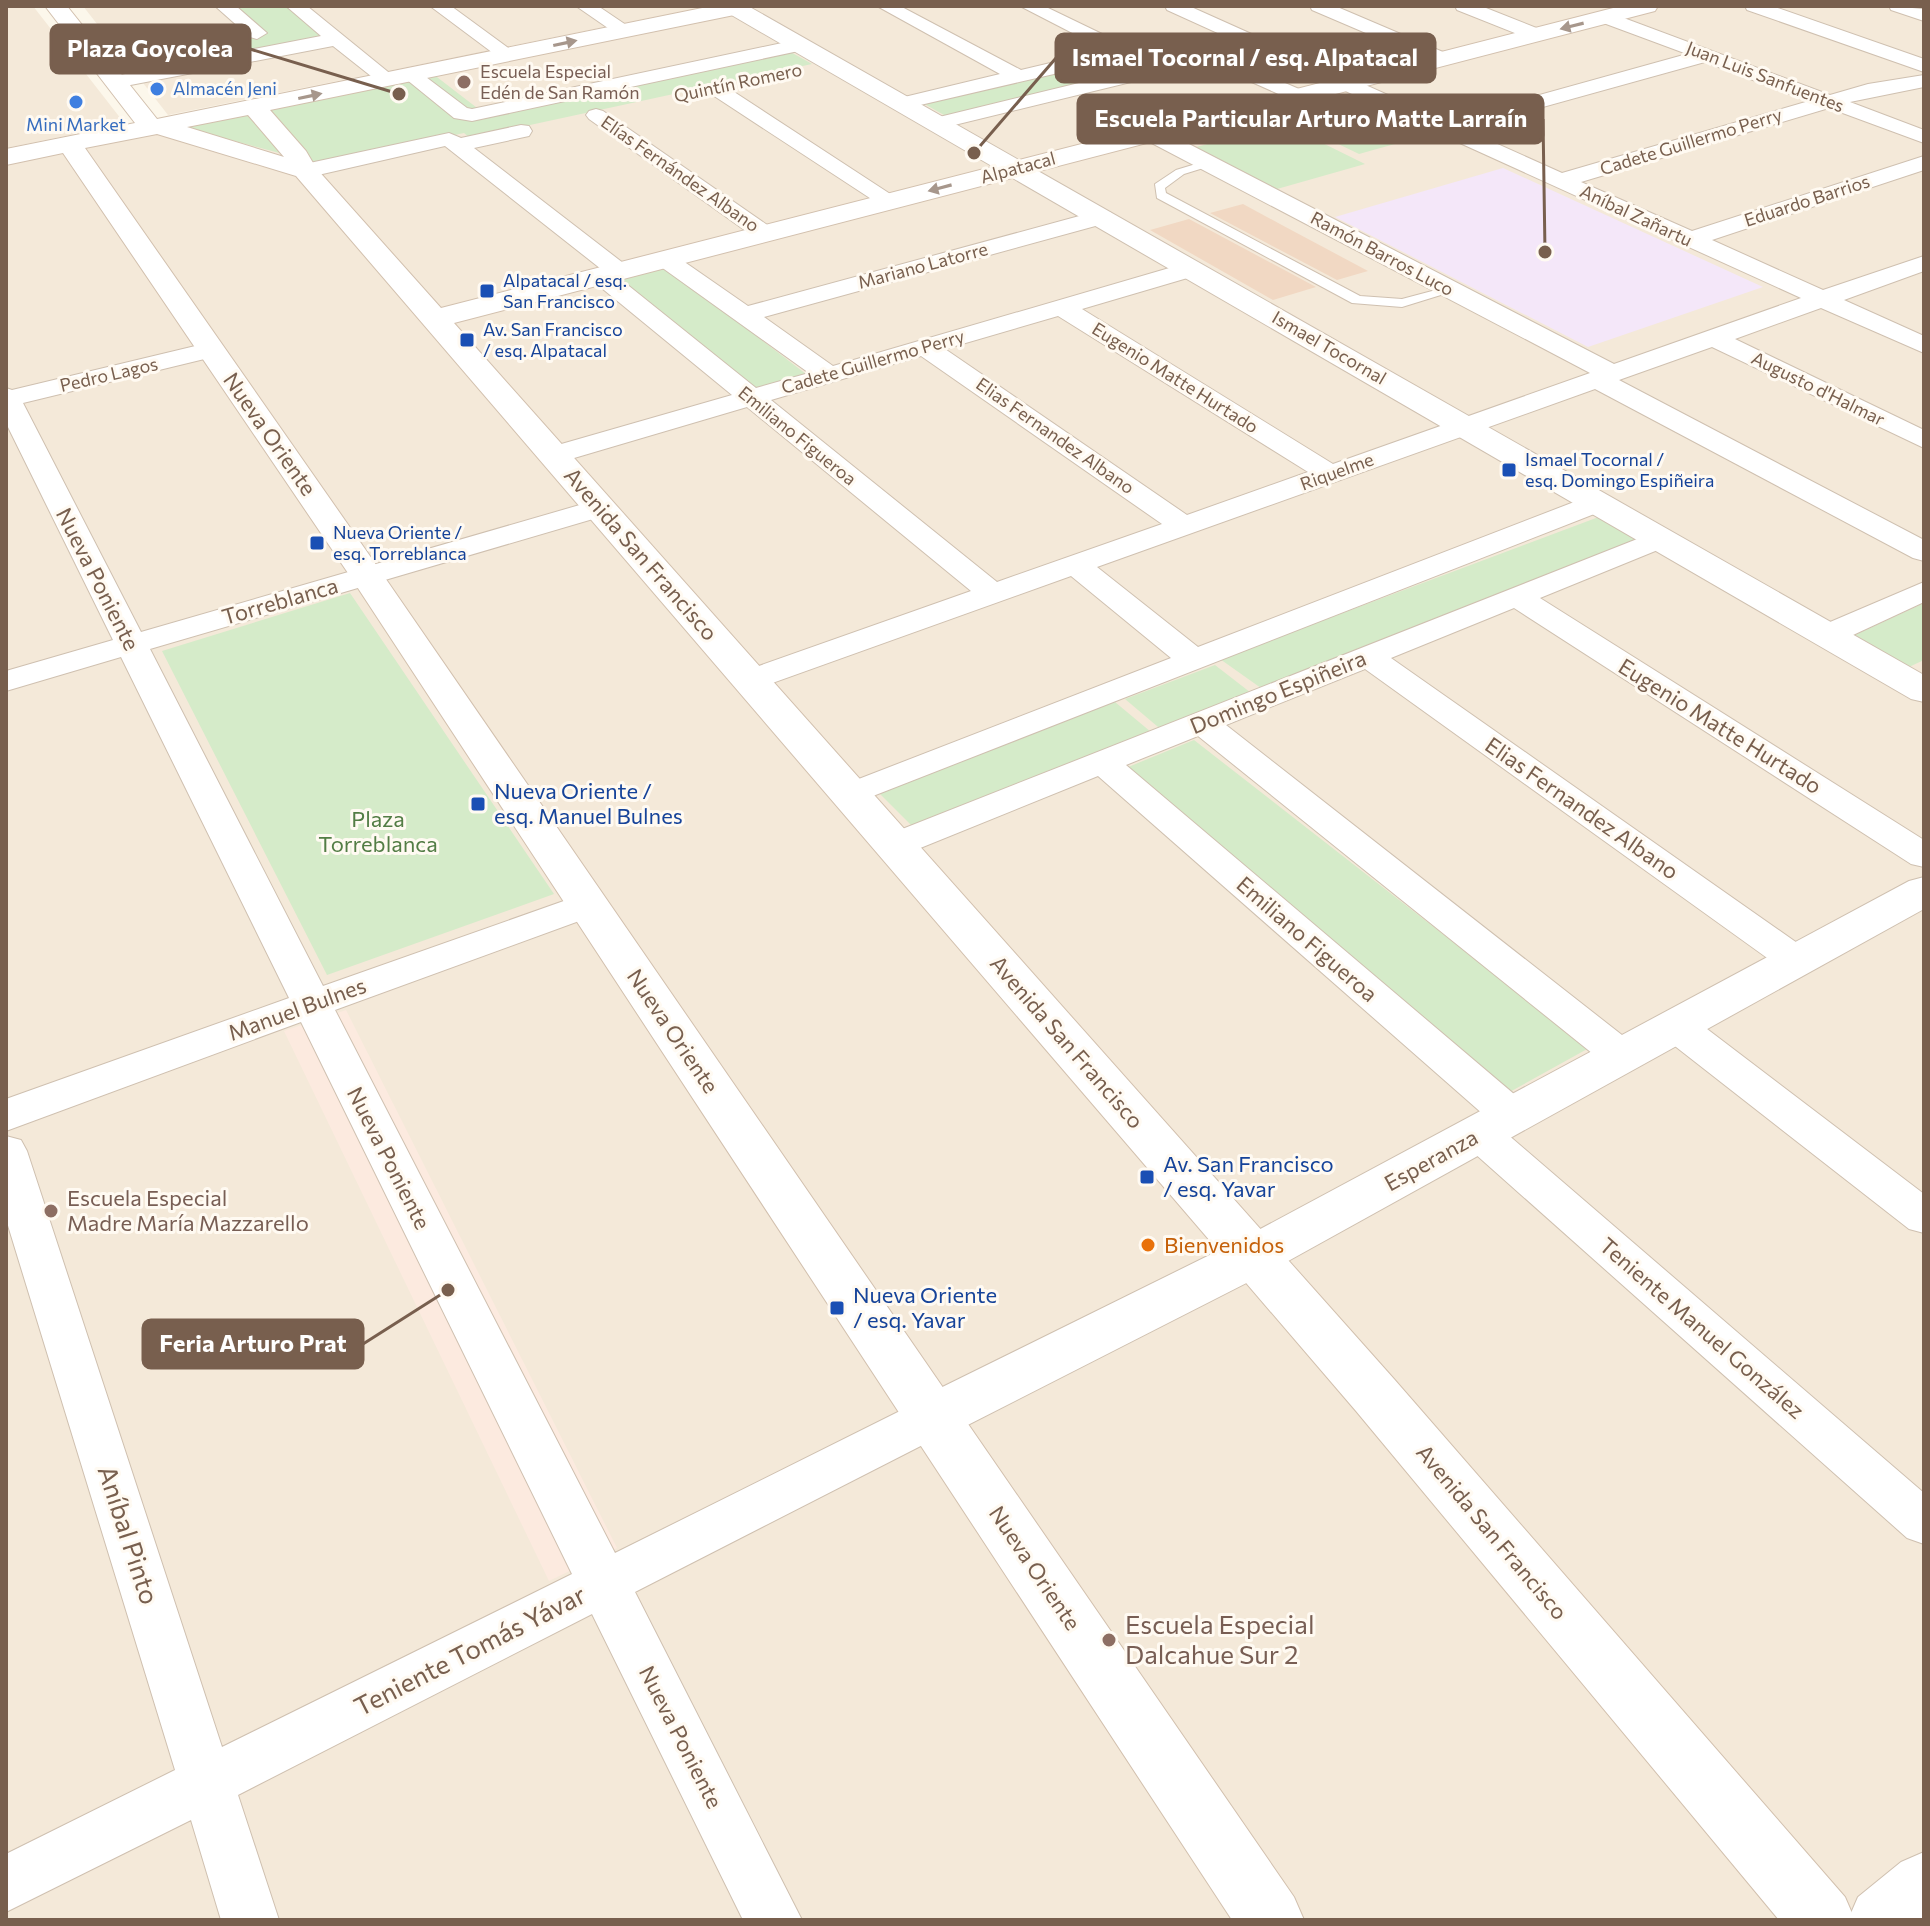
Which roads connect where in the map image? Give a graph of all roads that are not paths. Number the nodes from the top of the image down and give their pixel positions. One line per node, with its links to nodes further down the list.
1 (56, 6): 26 (main road)
2 (224, 6): 20 (street)
3 (295, 6): 21 (street)
4 (439, 6): 22 (street)
5 (585, 6): 17 (street)
6 (886, 6): 28 (street)
7 (1029, 6): 28 (street)
8 (1174, 6): 16 (street, Aníbal Zañartu)
9 (1319, 6): 25 (street)
10 (1464, 6): 19 (street)
11 (1754, 6): 27 (street)
12 (1898, 6): 15 (street)
13 (738, 7): 17 (main road); 24 (main road, Ismael Tocornal)
14 (1621, 10): 19 (main road, Alpatacal, one-way to 19); 23 (street, Juan Luis Sanfuentes); 33 (street, Juan Luis Sanfuentes)
15 (1924, 15)
16 (1223, 28): 18 (street); 31 (street, Aníbal Zañartu)
17 (625, 31): 22 (main road, one-way to 17)
18 (1195, 35)
19 (1537, 35): 25 (main road, Alpatacal)
20 (225, 39)
21 (337, 39): 26 (street); 29 (street)
22 (508, 55): 29 (main road)
23 (1707, 55): 33 (street, Juan Luis Sanfuentes); 41 (street)
24 (802, 57): 29 (street, Quintín Romero); 34 (main road, Ismael Tocornal)
25 (1443, 59): 31 (main road, Alpatacal)
26 (111, 69): 39 (main road)
27 (1924, 69): 33 (street, Cadete Guillermo Perry)
28 (1018, 76): 34 (street)
29 (400, 77): 35 (main road, one-way to 29)
30 (744, 82): 52 (street, Quintín Romero)
31 (1346, 84): 32 (main road, Alpatacal); 41 (street, Aníbal Zañartu)
32 (1299, 96): 37 (street); 42 (main road, Alpatacal)
33 (1848, 96): 38 (street, Juan Luis Sanfuentes); 43 (street, Juan Luis Sanfuentes); 51 (street, Cadete Guillermo Perry)
34 (903, 103): 37 (main road, Ismael Tocornal)
35 (254, 107): 39 (main road); 50 (main road, Avenida San Francisco)
36 (625, 108): 54 (street, Elías Fernández Albano)
37 (938, 123): 49 (main road, Ismael Tocornal)
38 (1924, 125)
39 (151, 128): 45 (main road); 50 (main road)
40 (534, 128): 44 (street)
41 (1444, 128): 51 (street, Aníbal Zañartu)
42 (1152, 134): 47 (street, Ramón Barros Luco); 49 (main road, Alpatacal)
43 (1924, 137)
44 (453, 142): 50 (street); 59 (street, Emiliano Figueroa)
45 (70, 144): 46 (main road); 69 (main road, Nueva Oriente)
46 (6, 157)
47 (1209, 163): 60 (street, Ramón Barros Luco); 60 (lane)
48 (1924, 163): 55 (street, Eduardo Barrios)
49 (1017, 168): 52 (main road, Alpatacal, one-way to 52); 53 (main road, Ismael Tocornal)
50 (305, 171): 64 (main road, Avenida San Francisco)
51 (1560, 181): 55 (street, Aníbal Zañartu)
52 (890, 201): 54 (main road, Alpatacal)
53 (1102, 217): 58 (main road, Ismael Tocornal); 63 (street, Mariano Latorre)
54 (765, 234): 56 (main road, Alpatacal)
55 (1689, 240): 61 (street, Aníbal Zañartu)
56 (665, 259): 59 (main road, Alpatacal); 63 (street)
57 (1924, 263): 61 (street, Riquelme)
58 (1192, 269): 62 (street, Cadete Guillermo Perry); 74 (main road, Ismael Tocornal)
59 (610, 274): 64 (main road, Alpatacal); 73 (street, Emiliano Figueroa)
60 (1451, 290): 71 (street, Ramón Barros Luco)
61 (1834, 295): 65 (street, Aníbal Zañartu); 66 (street, Riquelme); 67 (street, Aníbal Zañartu)
62 (1061, 307): 68 (street, Cadete Guillermo Perry); 77 (street, Eugenio Matte Hurtado)
63 (743, 315): 70 (street)
64 (434, 319): 76 (main road, Avenida San Francisco)
65 (1924, 325)
66 (1713, 338): 71 (street, Riquelme); 75 (street, Augusto d'Halmar)
67 (1924, 345)
68 (925, 347): 70 (street, Cadete Guillermo Perry); 80 (street, Elias Fernandez Albano)
69 (212, 350): 72 (street, Pedro Lagos); 84 (main road, Nueva Oriente)
70 (829, 375): 73 (street, Cadete Guillermo Perry)
71 (1605, 377): 74 (street, Riquelme); 82 (street, Ramón Barros Luco)
72 (6, 398): 89 (street, Nueva Poniente)
73 (749, 398): 76 (street, Cadete Guillermo Perry); 86 (street, Emiliano Figueroa)
74 (1465, 426): 77 (street, Riquelme); 78 (main road, Ismael Tocornal)
75 (1924, 440)
76 (554, 455): 79 (main road, Avenida San Francisco)
77 (1330, 474): 80 (street, Riquelme)
78 (1597, 503): 81 (main road, Ismael Tocornal); 91 (street)
79 (600, 508): 84 (street, Torreblanca); 92 (main road, Avenida San Francisco)
80 (1184, 526): 83 (street, Riquelme)
81 (1660, 539): 87 (street, Domingo Espiñeira); 88 (main road, Ismael Tocornal)
82 (1924, 552)
83 (1076, 565): 86 (street, Riquelme); 91 (street)
84 (367, 576): 89 (street, Torreblanca); 101 (main road, Nueva Oriente)
85 (1924, 591): 88 (street)
86 (993, 594): 92 (street, Riquelme)
87 (1516, 596): 90 (street, Domingo Espiñeira); 99 (street, Eugenio Matte Hurtado)
88 (1827, 635): 93 (main road, Ismael Tocornal)
89 (131, 645): 94 (street, Torreblanca); 103 (street, Nueva Poniente)
90 (1368, 656): 95 (street, Domingo Espiñeira); 102 (street, Elias Fernandez Albano)
91 (1194, 660): 97 (street)
92 (750, 680): 97 (main road, Avenida San Francisco)
93 (1918, 680)
94 (6, 681)
95 (1202, 722): 96 (street, Domingo Espiñeira); 105 (street)
96 (1102, 762): 98 (street, Domingo Espiñeira); 107 (street, Emiliano Figueroa)
97 (850, 794): 98 (main road, Avenida San Francisco)
98 (895, 845): 110 (main road, Avenida San Francisco)
99 (1924, 856)
100 (1924, 891): 102 (main road, Esperanza)
101 (588, 905): 103 (street, Manuel Bulnes); 111 (main road, Nueva Oriente)
102 (1797, 961): 104 (main road, Esperanza)
103 (312, 1004): 106 (street, Manuel Bulnes); 113 (street, Nueva Poniente)
104 (1676, 1026): 105 (main road, Esperanza); 109 (street)
105 (1622, 1056): 107 (main road, Esperanza)
106 (6, 1116)
107 (1495, 1125): 110 (main road, Esperanza); 112 (street, Teniente Manuel González)
108 (6, 1151): 114 (street, Aníbal Pinto)
109 (1915, 1197)
110 (1254, 1256): 111 (main road, Esperanza); 120 (main road, Avenida San Francisco)
111 (933, 1417): 113 (street, Teniente Tomás Yávar); 119 (main road, Nueva Oriente)
112 (1924, 1523)
113 (603, 1583): 114 (street, Teniente Tomás Yávar); 118 (street, Nueva Poniente)
114 (207, 1783): 115 (street, Teniente Tomás Yávar); 117 (street, Aníbal Pinto)
115 (6, 1884)
116 (1924, 1885): 121 (main road)
117 (250, 1920)
118 (773, 1920)
119 (1271, 1920)
120 (1822, 1920)
121 (1881, 1920)

